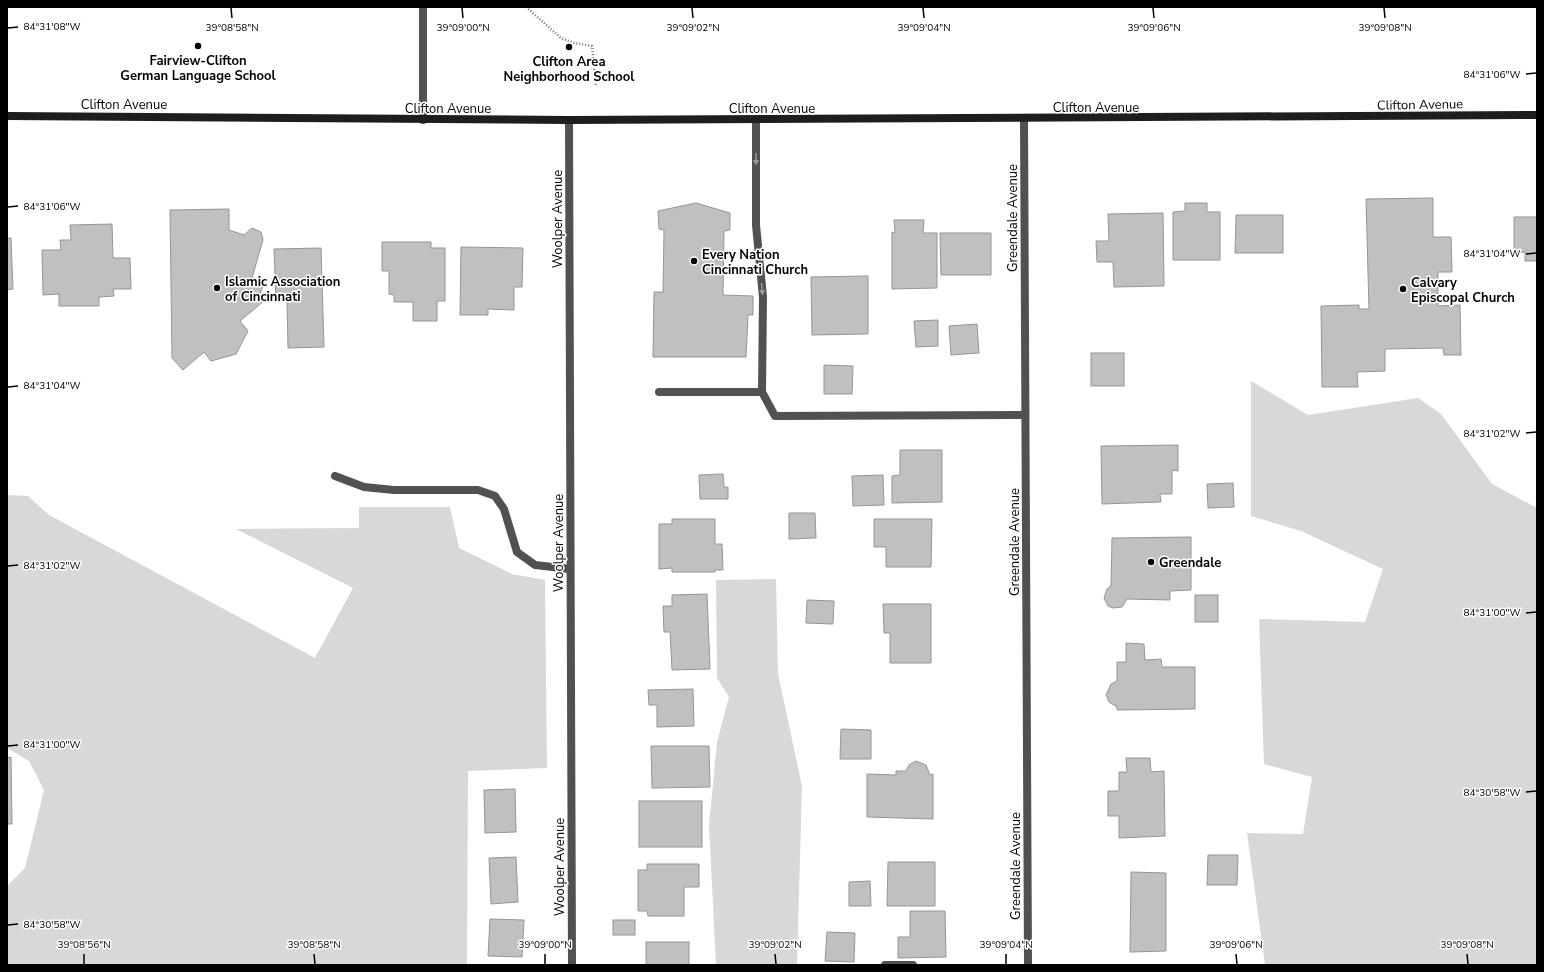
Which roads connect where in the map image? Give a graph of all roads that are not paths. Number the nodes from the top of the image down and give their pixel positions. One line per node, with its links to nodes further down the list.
1 (423, 7): 5 (street)
2 (1537, 115): 4 (main road, Clifton Avenue)
3 (7, 116): 5 (main road, Clifton Avenue)
4 (1024, 119): 7 (main road, Clifton Avenue); 10 (street, Greendale Avenue)
5 (423, 120): 6 (main road, Clifton Avenue)
6 (569, 120): 7 (main road, Clifton Avenue); 12 (street, Woolper Avenue)
7 (756, 120): 9 (street, one-way to 9)
8 (659, 392): 9 (street)
9 (762, 392): 10 (street)
10 (1025, 415): 16 (street, Greendale Avenue)
11 (335, 476): 12 (street)
12 (570, 569): 13 (street, Woolper Avenue)
13 (572, 965)
14 (885, 965): 15 (street)
15 (913, 965)
16 (1028, 965)

